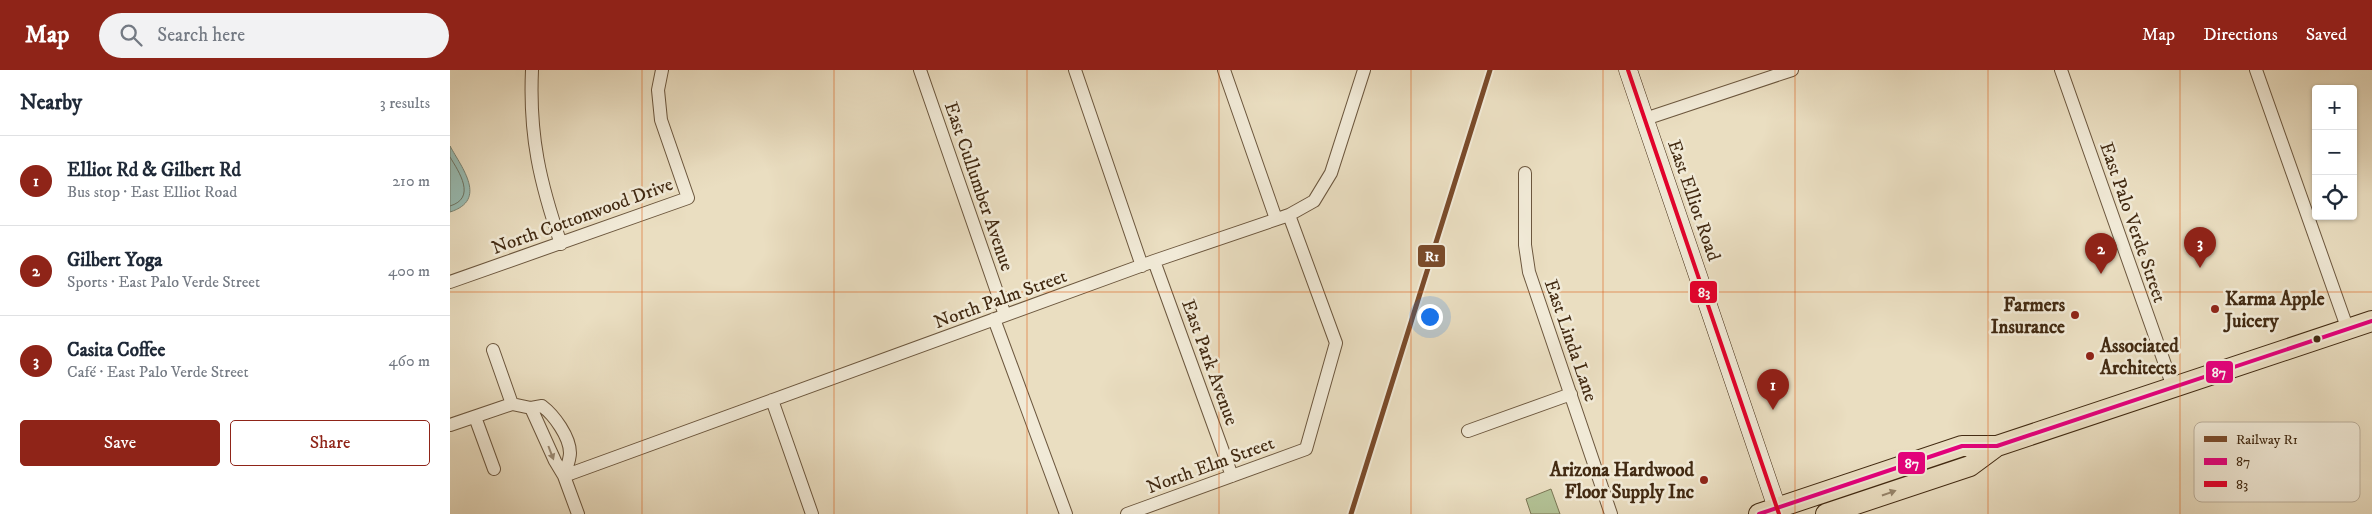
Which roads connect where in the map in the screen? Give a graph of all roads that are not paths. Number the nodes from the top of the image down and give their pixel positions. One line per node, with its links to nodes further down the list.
1 (532, 70): 15 (street)
2 (662, 70): 15 (street, North Cottonwood Drive)
3 (920, 70): 18 (street, East Cullumber Avenue)
4 (1075, 70): 16 (street, East Park Avenue)
5 (1224, 70): 14 (street)
6 (1364, 70): 13 (street, North Palm Street)
7 (1628, 70): 11 (main road, East Elliot Road)
8 (1792, 70): 11 (street)
9 (2061, 70): 22 (street, East Palo Verde Street)
10 (2256, 70): 20 (street)
11 (1645, 119): 34 (main road, East Elliot Road)
12 (1525, 173): 23 (street, East Linda Lane)
13 (1289, 215): 14 (street, North Palm Street); 33 (street, North Elm Street)
14 (1276, 219): 16 (street, North Palm Street)
15 (561, 244): 17 (street, North Cottonwood Drive)
16 (1148, 264): 18 (street, North Palm Street); 33 (street, East Park Avenue)
17 (450, 282)
18 (1000, 317): 24 (street, North Palm Street); 37 (street, East Cullumber Avenue)
19 (2372, 322): 20 (main road)
20 (2348, 330): 22 (main road)
21 (493, 350): 25 (street)
22 (2173, 387): 30 (main road)
23 (1571, 394): 29 (street); 39 (street, East Linda Lane)
24 (772, 400): 32 (street, North Palm Street); 36 (street)
25 (512, 404): 26 (street); 27 (street)
26 (531, 408): 32 (street, one-way to 32); 32 (street)
27 (475, 417): 28 (street); 31 (street)
28 (450, 425)
29 (1468, 431)
30 (1997, 446): 34 (main road); 40 (main road, one-way to 30)
31 (494, 469)
32 (564, 476): 35 (street)
33 (1232, 476): 38 (street, North Elm Street)
34 (1772, 512)
35 (578, 514)
36 (812, 514)
37 (1066, 514)
38 (1127, 514)
39 (1611, 514)
40 (1826, 514)

